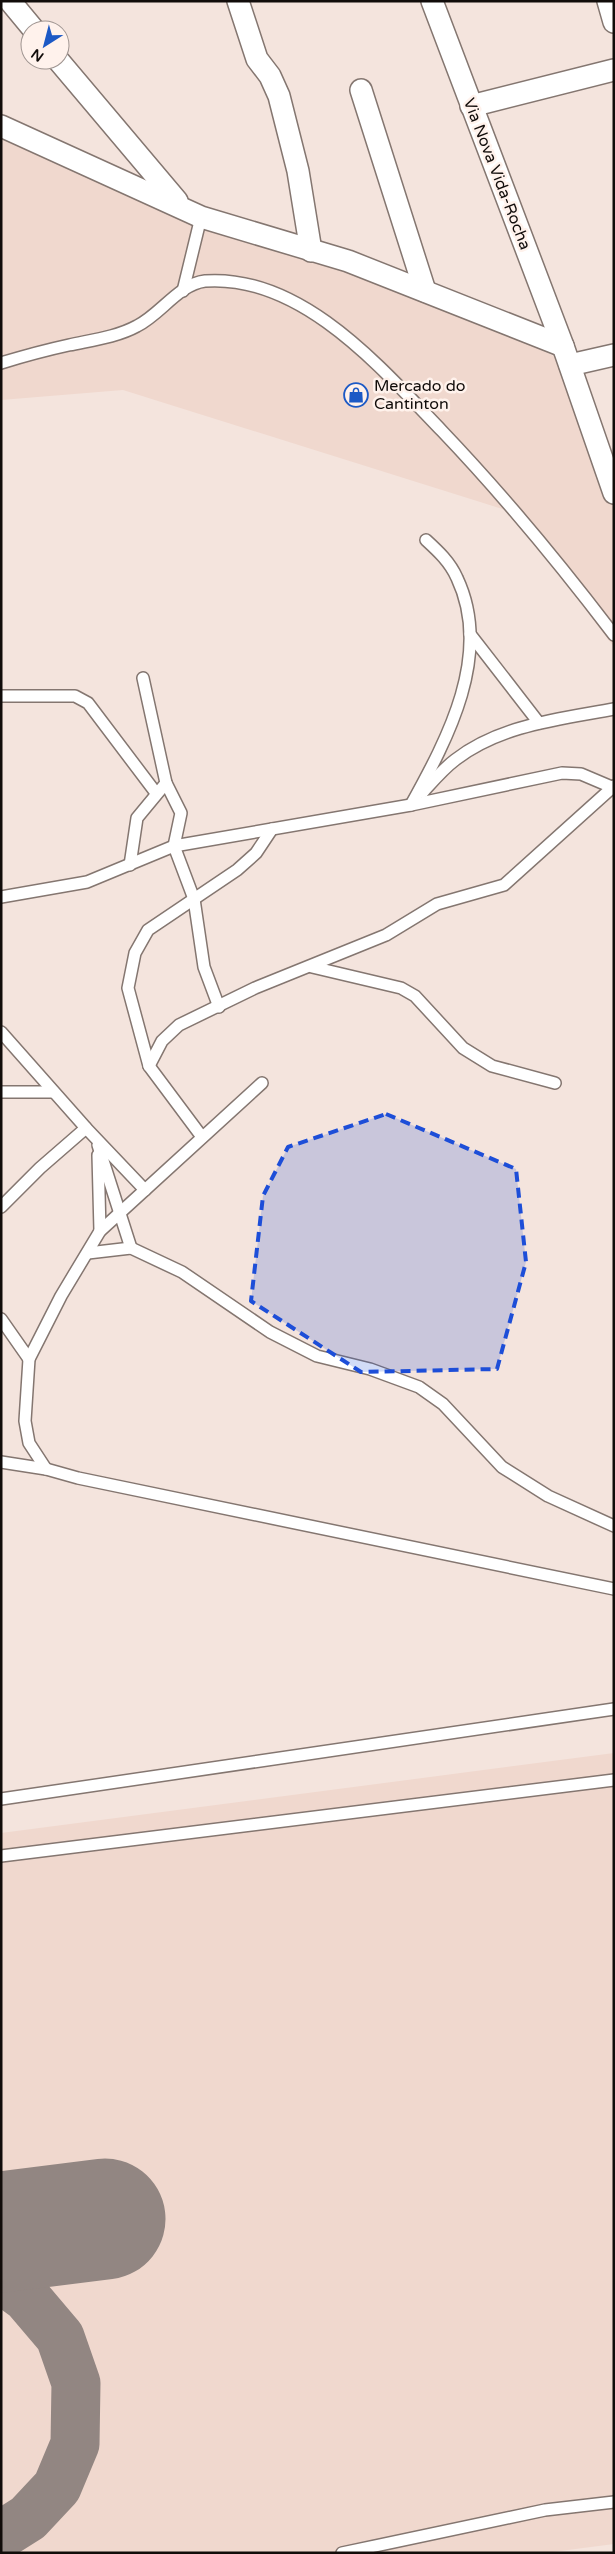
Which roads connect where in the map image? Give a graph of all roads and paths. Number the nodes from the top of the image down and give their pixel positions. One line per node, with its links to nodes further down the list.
1 (10, 1): 5 (street)
2 (238, 1): 14 (street)
3 (432, 1): 10 (street, Via Nova Vida-Rocha)
4 (608, 1): 6 (street)
5 (26, 20)
6 (614, 22)
7 (66, 70): 12 (street)
8 (614, 70): 10 (street)
9 (361, 90): 16 (street)
10 (471, 106): 18 (street, Via Nova Vida-Rocha)
11 (1, 126): 12 (street)
12 (181, 206): 13 (street)
13 (201, 217): 14 (street); 15 (lane)
14 (311, 251): 16 (street)
15 (183, 291): 19 (lane); 23 (lane)
16 (425, 291): 18 (street)
17 (614, 355): 18 (street)
18 (567, 356): 20 (street, Via Nova Vida-Rocha)
19 (1, 363)
20 (614, 493)
21 (426, 540): 22 (lane)
22 (470, 634): 27 (lane); 31 (lane)
23 (614, 635)
24 (143, 678): 28 (lane)
25 (1, 696): 30 (lane)
26 (614, 709): 27 (lane)
27 (539, 723): 31 (lane)
28 (166, 783): 30 (lane); 33 (lane)
29 (613, 787): 31 (lane); 37 (lane)
30 (156, 793): 34 (lane)
31 (411, 804): 32 (lane)
32 (272, 829): 33 (lane); 36 (lane)
33 (174, 846): 34 (lane); 36 (lane)
34 (130, 865): 35 (lane)
35 (1, 897)
36 (194, 899): 38 (lane); 40 (lane)
37 (312, 967): 38 (lane); 42 (lane)
38 (219, 1007): 40 (lane)
39 (1, 1032): 44 (lane)
40 (149, 1066): 46 (lane)
41 (262, 1083): 46 (lane)
42 (555, 1083)
43 (1, 1092): 44 (lane)
44 (53, 1092): 45 (lane)
45 (86, 1128): 47 (lane); 49 (lane)
46 (202, 1137): 48 (lane)
47 (97, 1141): 48 (lane); 50 (lane); 51 (lane)
48 (145, 1190): 50 (lane)
49 (1, 1207)
50 (120, 1213): 51 (lane); 52 (lane)
51 (100, 1231): 53 (lane)
52 (130, 1248): 53 (lane); 58 (lane)
53 (88, 1253): 55 (lane)
54 (1, 1319): 55 (lane)
55 (29, 1358): 57 (lane)
56 (1, 1462): 57 (lane)
57 (46, 1469): 59 (lane)
58 (614, 1526)
59 (614, 1589)
60 (614, 1709): 62 (lane)
61 (614, 1780): 63 (lane)
62 (1, 1799)
63 (1, 1856)
64 (614, 2502): 65 (lane)
65 (342, 2553)

